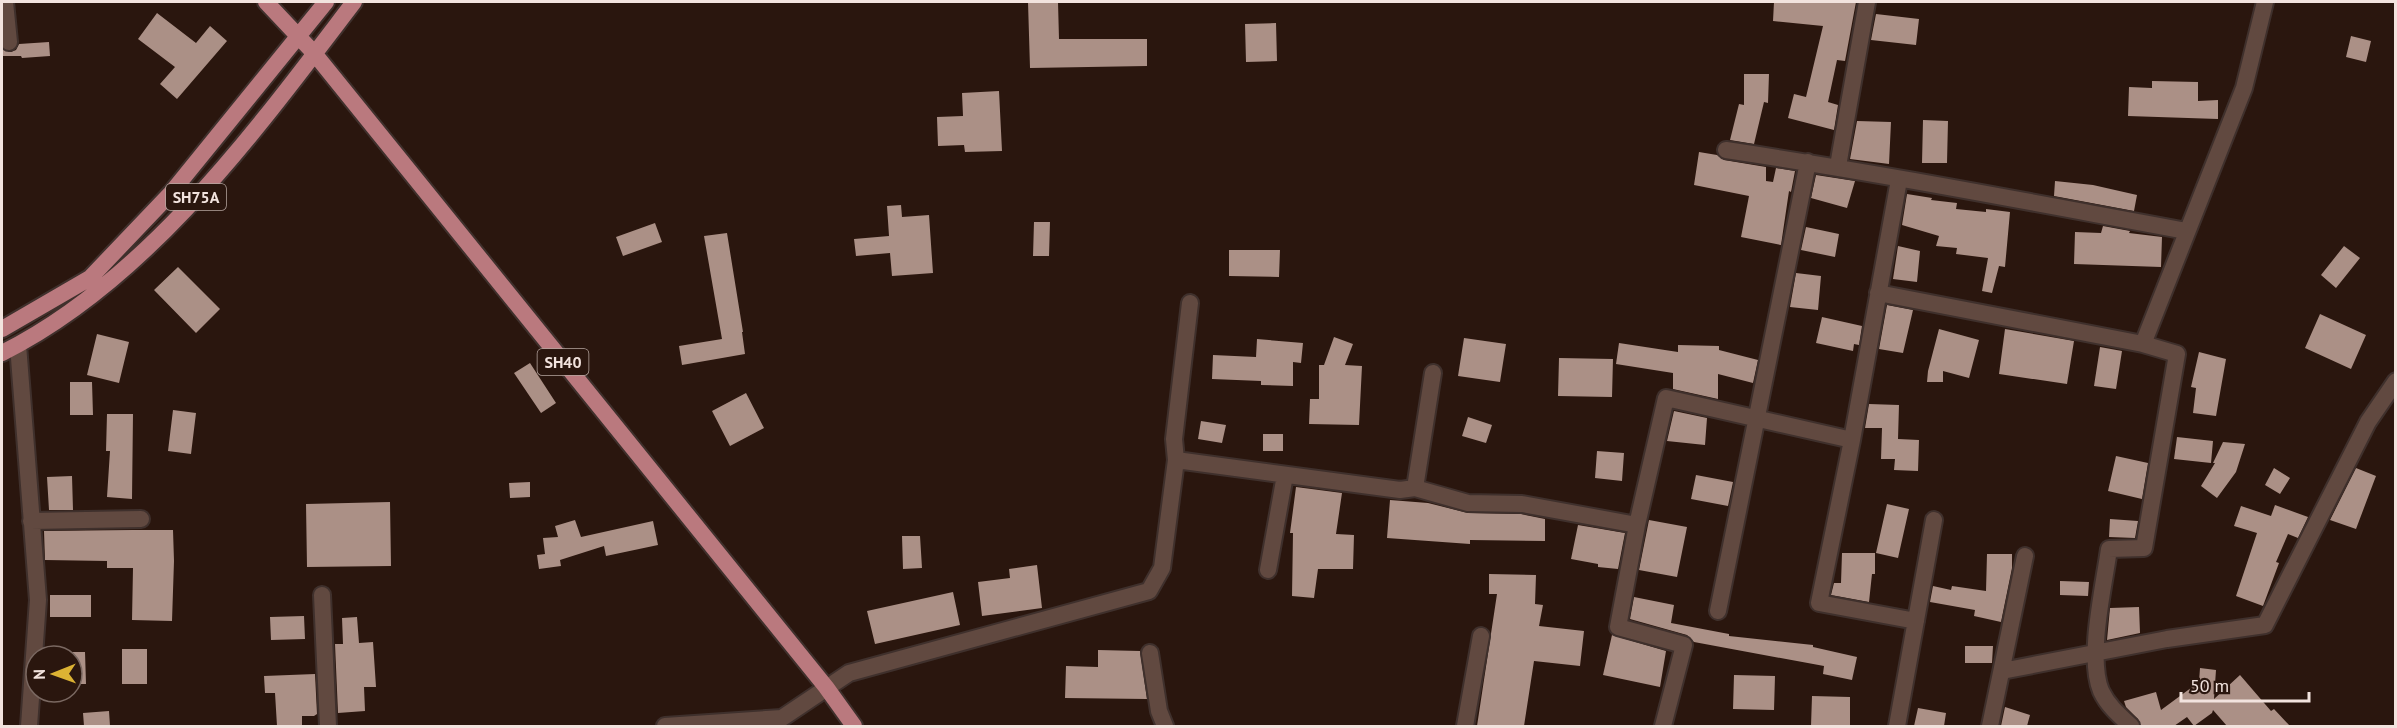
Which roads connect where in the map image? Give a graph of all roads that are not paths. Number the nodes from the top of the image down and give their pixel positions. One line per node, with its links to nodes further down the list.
1 (5, 2): 8 (street)
2 (266, 2): 7 (main road, SH40)
3 (326, 2): 7 (main road)
4 (354, 2): 9 (main road, SH75A)
5 (1867, 2): 12 (street)
6 (2265, 2): 14 (street)
7 (299, 37): 9 (main road, SH40); 17 (main road)
8 (9, 42)
9 (314, 53): 19 (main road, SH75A); 41 (main road, SH40)
10 (1726, 150): 11 (street)
11 (1808, 162): 12 (street); 23 (street)
12 (1838, 166): 13 (street)
13 (1899, 180): 14 (street); 15 (street)
14 (2187, 231): 18 (street)
15 (1878, 293): 18 (street); 24 (street)
16 (1190, 303): 25 (street)
17 (2, 329)
18 (2142, 344): 39 (street)
19 (18, 345): 20 (main road, SH75A); 30 (street)
20 (2, 353)
21 (1433, 373): 27 (street)
22 (2396, 381): 39 (street)
23 (1757, 420): 24 (street); 31 (street); 35 (street)
24 (1851, 440): 36 (street)
25 (1176, 460): 26 (street); 41 (street)
26 (1285, 475): 27 (street); 33 (street)
27 (1415, 488): 31 (street)
28 (141, 519): 30 (street)
29 (1934, 520): 36 (street)
30 (31, 521): 42 (street)
31 (1637, 525): 48 (street)
32 (2025, 556): 40 (street)
33 (1268, 570)
34 (322, 595): 43 (street)
35 (1718, 611)
36 (1916, 621): 49 (street)
37 (1481, 636): 47 (street)
38 (1150, 653): 46 (street)
39 (2095, 655): 40 (street); 51 (street)
40 (2002, 671): 50 (street)
41 (826, 687): 44 (street); 45 (main road, SH40)
42 (28, 726)
43 (328, 726)
44 (665, 726)
45 (854, 726)
46 (1165, 726)
47 (1465, 726)
48 (1663, 726)
49 (1897, 726)
50 (1990, 726)
51 (2131, 726)

